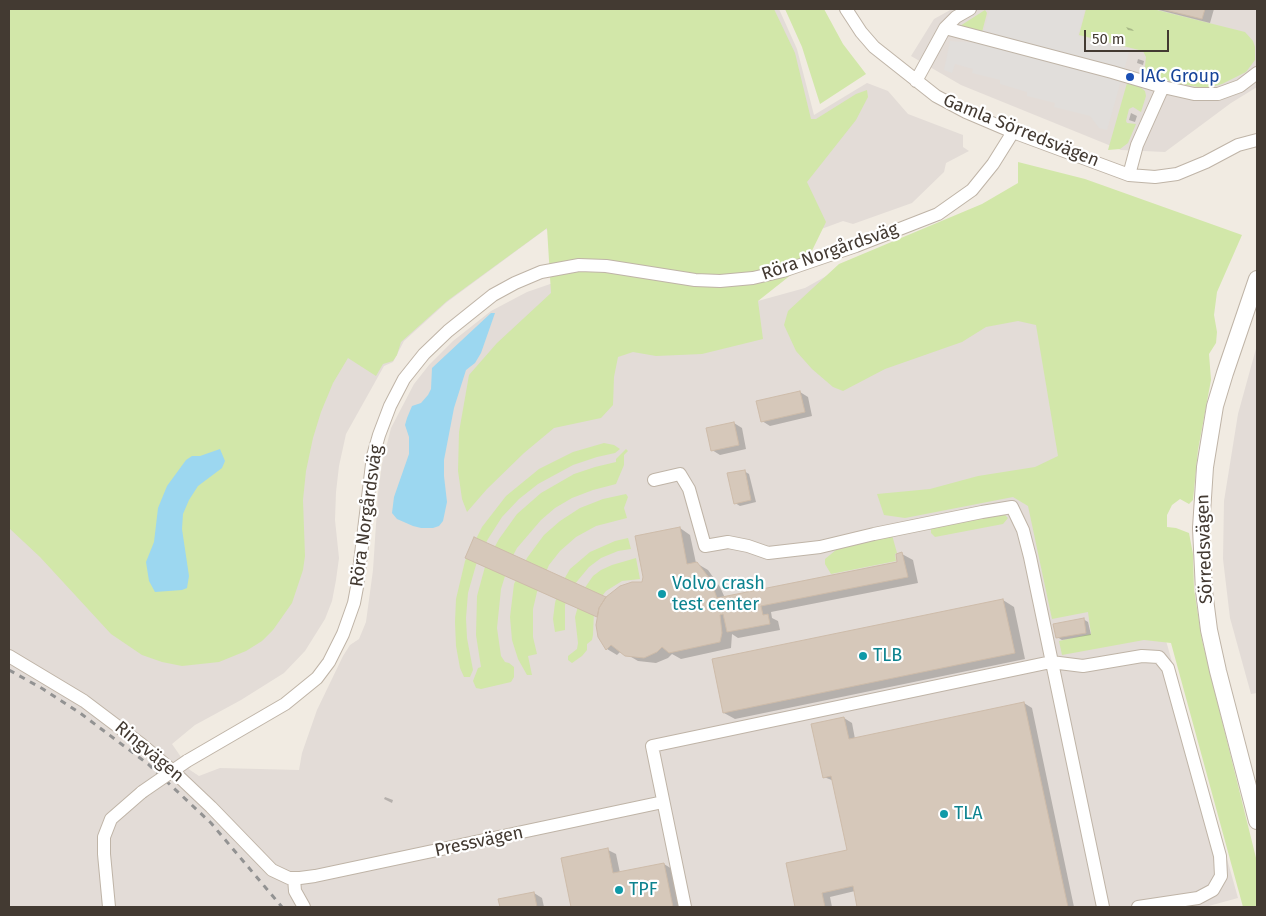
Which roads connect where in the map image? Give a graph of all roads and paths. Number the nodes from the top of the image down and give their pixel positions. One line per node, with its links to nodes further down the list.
1 (846, 9): 5 (street, Gamla Sörredsvägen)
2 (970, 9): 3 (street)
3 (944, 28): 5 (street); 6 (street)
4 (1257, 73): 6 (street)
5 (916, 81): 7 (street, Gamla Sörredsvägen)
6 (1163, 87): 9 (street)
7 (1013, 132): 9 (street, Gamla Sörredsvägen); 18 (street, Röra Norgårdsväg, bridge)
8 (1257, 140): 9 (street, Gamla Sörredsvägen)
9 (1129, 175)
10 (1257, 279): 15 (street, Sörredsvägen)
11 (654, 480): 13 (street)
12 (9, 656): 16 (street, Ringvägen)
13 (1051, 662): 14 (street); 21 (street); 22 (street)
14 (663, 802): 17 (street, Pressvägen); 20 (street)
15 (1257, 822)
16 (272, 870): 17 (street, Pressvägen)
17 (294, 878): 19 (street)
18 (109, 907)
19 (304, 907)
20 (686, 907)
21 (1103, 907)
22 (1138, 907)

